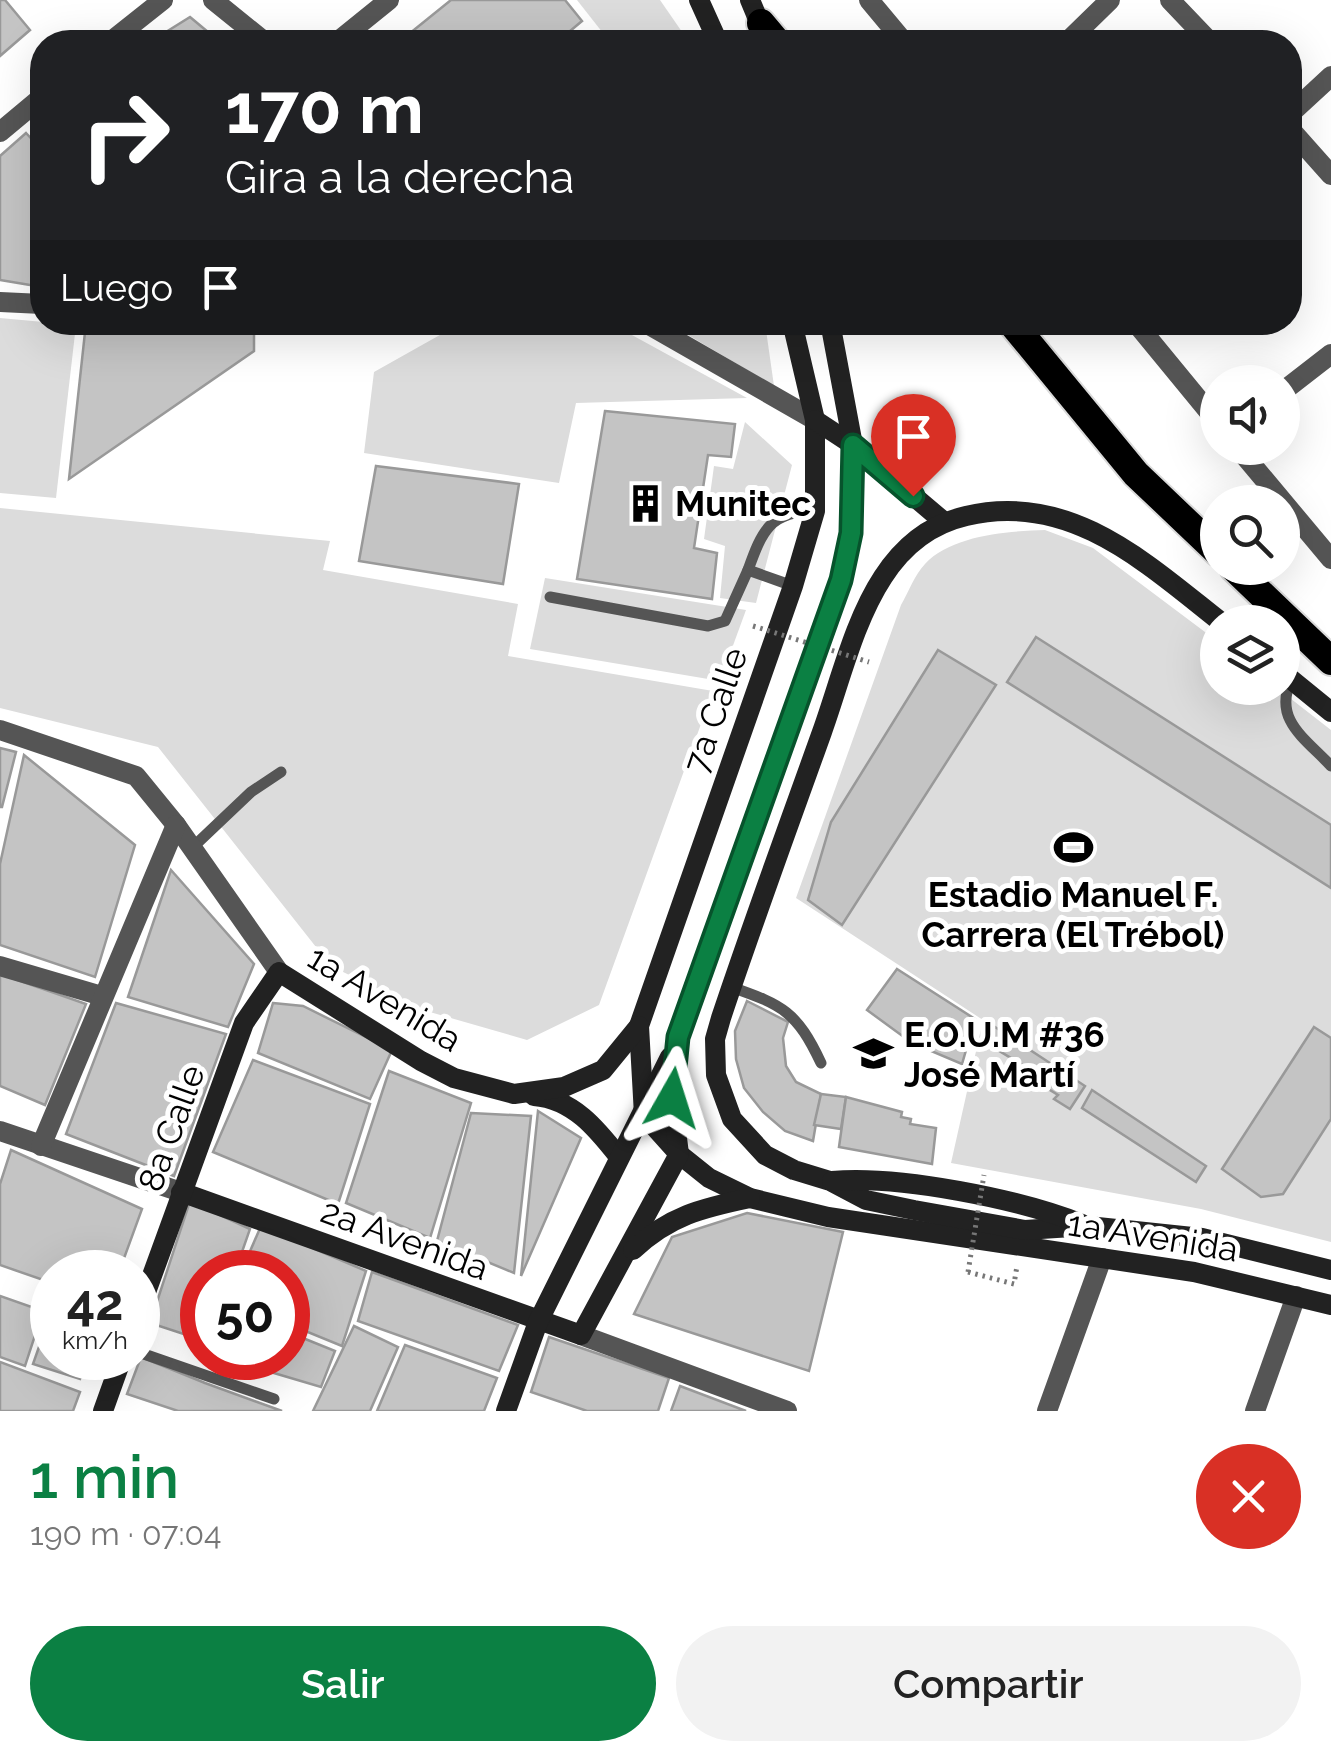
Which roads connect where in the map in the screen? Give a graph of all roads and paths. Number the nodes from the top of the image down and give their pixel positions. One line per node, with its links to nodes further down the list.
1 (163, 0): 8 (street)
2 (213, 0): 9 (street)
3 (389, 0): 10 (street)
4 (698, 0): 11 (main road)
5 (869, 0): 12 (street)
6 (1110, 0): 13 (street)
7 (1170, 0): 14 (street)
8 (125, 30)
9 (249, 30)
10 (352, 30)
11 (712, 30)
12 (894, 30)
13 (1079, 30)
14 (1199, 30)
15 (1331, 76): 16 (street)
16 (1302, 103)
17 (30, 106): 18 (street)
18 (2, 127)
19 (1302, 142): 20 (street)
20 (1331, 175)
21 (0, 302): 22 (street)
22 (30, 303)
23 (667, 335): 31 (street)
24 (795, 335): 31 (main road, 7a Calle)
25 (832, 335): 32 (main road)
26 (1021, 335): 36 (highway)
27 (1146, 335): 30 (street)
28 (1331, 354): 29 (street)
29 (1300, 378)
30 (1200, 401)
31 (815, 420): 32 (main road); 34 (main road, 7a Calle)
32 (853, 445): 35 (main road); 59 (main road)
33 (1252, 465): 37 (street)
34 (815, 510): 38 (lane); 40 (main road, 7a Calle)
35 (942, 522): 42 (main road); 56 (main road)
36 (1200, 535)
37 (1331, 558)
38 (748, 570): 40 (lane); 41 (lane)
39 (1252, 585): 44 (highway)
40 (793, 586): 58 (main road, 7a Calle)
41 (550, 596)
42 (1200, 606)
43 (753, 626): 45 (path, bridge)
44 (1331, 661)
45 (869, 662)
46 (1300, 687): 48 (main road)
47 (1284, 705): 50 (lane)
48 (1331, 712)
49 (0, 730): 52 (street, 1a Avenida)
50 (1331, 766)
51 (281, 772): 53 (lane)
52 (176, 825): 53 (street, 1a Avenida); 57 (street)
53 (192, 848): 55 (street, 1a Avenida)
54 (0, 966): 57 (street)
55 (278, 972): 61 (main road, 1a Avenida); 68 (main road, 8a Calle)
56 (732, 987): 60 (lane); 73 (main road)
57 (102, 996): 64 (street)
58 (639, 1026): 61 (main road, 1a Avenida); 62 (main road, 7a Calle)
59 (678, 1037): 62 (main road); 65 (main road)
60 (821, 1063)
61 (514, 1094): 66 (main road)
62 (644, 1115): 65 (main road); 66 (main road)
63 (0, 1131): 64 (street, 2a Avenida)
64 (42, 1146): 68 (street, 2a Avenida)
65 (679, 1154): 69 (main road, 1a Avenida); 72 (main road)
66 (619, 1157): 77 (main road)
67 (984, 1175): 74 (path, bridge)
68 (181, 1192): 70 (main road, 8a Calle); 77 (main road, 2a Avenida)
69 (750, 1198): 71 (main road, 1a Avenida); 72 (main road)
70 (160, 1252)
71 (1102, 1258): 75 (main road, 1a Avenida); 85 (street)
72 (617, 1266): 78 (main road)
73 (1331, 1270)
74 (1014, 1284)
75 (1296, 1296): 76 (main road, 1a Avenida); 86 (street)
76 (1331, 1305)
77 (538, 1322): 78 (main road, 2a Avenida); 83 (main road)
78 (582, 1335): 84 (street, 2a Avenida)
79 (160, 1360): 81 (lane)
80 (114, 1380): 82 (main road)
81 (274, 1400)
82 (103, 1411)
83 (506, 1411)
84 (787, 1411)
85 (1047, 1411)
86 (1256, 1411)

